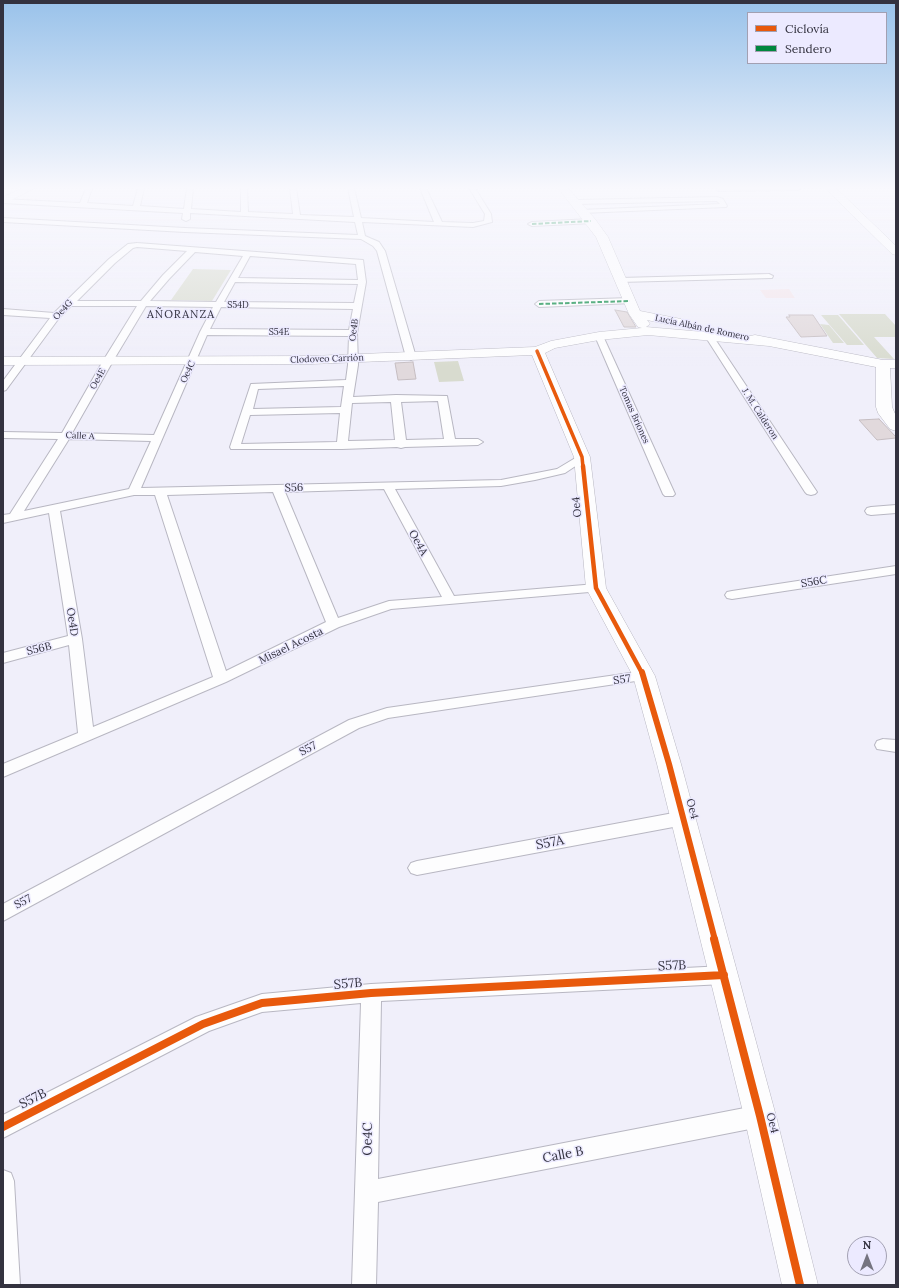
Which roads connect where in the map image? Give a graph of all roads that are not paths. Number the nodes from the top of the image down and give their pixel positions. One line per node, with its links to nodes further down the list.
1 (128, 248): 11 (street, Oe4G)
2 (184, 248): 5 (street, Oe4G)
3 (379, 248): 27 (street)
4 (607, 248): 9 (street)
5 (194, 249): 6 (street); 12 (street, Oe4E)
6 (248, 254): 8 (street, Oe4C); 10 (street, Oe4B)
7 (769, 276): 9 (street)
8 (234, 280): 10 (street); 14 (street, Oe4C)
9 (620, 280): 16 (street)
10 (362, 282): 15 (street, Oe4B)
11 (71, 303): 12 (street, S54D); 18 (street, Oe4G)
12 (143, 304): 14 (street, S54D); 31 (street, Oe4E)
13 (539, 304): 16 (street)
14 (218, 305): 15 (street, S54D); 21 (street, Oe4C)
15 (358, 306): 22 (street, Oe4B)
16 (632, 307): 19 (street, Lucía Albán de Romero); 20 (street)
17 (3, 312): 18 (street)
18 (56, 316): 30 (street, Oe4G)
19 (692, 330): 20 (street, Lucía Albán de Romero); 24 (street, Lucía Albán de Romero); 25 (street, Lucía Albán de Romero)
20 (648, 331): 23 (street, Clodoveo Carrión)
21 (204, 332): 22 (street, S54E); 32 (street, Oe4C)
22 (353, 333): 28 (street, Oe4B)
23 (599, 336): 26 (street, Clodoveo Carrión); 53 (street, Tomas Briones)
24 (709, 336): 25 (street, Lucía Albán de Romero); 52 (street, J. M. Calderon)
25 (768, 342): 33 (street, Lucía Albán de Romero)
26 (537, 351): 27 (street, Clodoveo Carrión); 47 (street, Oe4)
27 (411, 357): 28 (street, Clodoveo Carrión)
28 (352, 359): 32 (street, Clodoveo Carrión); 34 (street, Oe4B)
29 (3, 361): 30 (street, Clodoveo Carrión)
30 (24, 361): 31 (street, Clodoveo Carrión); 35 (street, Oe4G)
31 (108, 361): 32 (street, Clodoveo Carrión); 41 (street, Oe4E)
32 (193, 362): 42 (street, Oe4C)
33 (890, 364): 39 (street)
34 (350, 383): 37 (street, Oe4B); 38 (street)
35 (3, 388)
36 (396, 398): 37 (street); 44 (street); 45 (street)
37 (347, 405): 38 (street); 46 (street, Oe4B)
38 (247, 412): 46 (street)
39 (896, 426)
40 (3, 435): 41 (street, Calle A)
41 (66, 435): 42 (street, Calle A); 57 (street, Oe4E)
42 (157, 438): 50 (street, Oe4C)
43 (478, 442): 44 (street)
44 (450, 443): 45 (street)
45 (401, 445): 46 (street)
46 (342, 446)
47 (582, 457): 48 (street, S56); 59 (street, Oe4)
48 (387, 486): 49 (street, S56); 61 (street, Oe4A)
49 (278, 489): 51 (street, S56); 62 (street)
50 (134, 492): 51 (street, S56); 54 (street, S56)
51 (160, 492): 66 (street)
52 (811, 492)
53 (670, 494)
54 (54, 509): 57 (street, S56); 63 (street, Oe4D)
55 (896, 509): 56 (street)
56 (871, 510)
57 (8, 518)
58 (896, 570): 60 (street, S56C)
59 (596, 588): 61 (street, Misael Acosta); 65 (street, Oe4)
60 (732, 595)
61 (450, 600): 62 (street, Misael Acosta)
62 (334, 624): 66 (street, Misael Acosta)
63 (75, 639): 64 (street, S56B); 67 (street, Oe4D)
64 (3, 658)
65 (644, 676): 69 (street, Oe4); 71 (street, S57)
66 (221, 679): 67 (street, Misael Acosta)
67 (86, 735): 68 (street, Misael Acosta)
68 (3, 771)
69 (684, 818): 70 (street, S57A); 72 (street, Oe4)
70 (417, 868)
71 (3, 913)
72 (724, 975): 73 (street, S57B); 74 (street, Oe4)
73 (371, 993): 75 (street, S57B); 77 (street, Oe4C)
74 (760, 1116): 77 (street, Calle B); 80 (street, Oe4)
75 (3, 1127)
76 (3, 1181): 78 (street)
77 (367, 1193): 79 (street, Oe4C)
78 (6, 1274)
79 (364, 1285)
80 (800, 1285)

